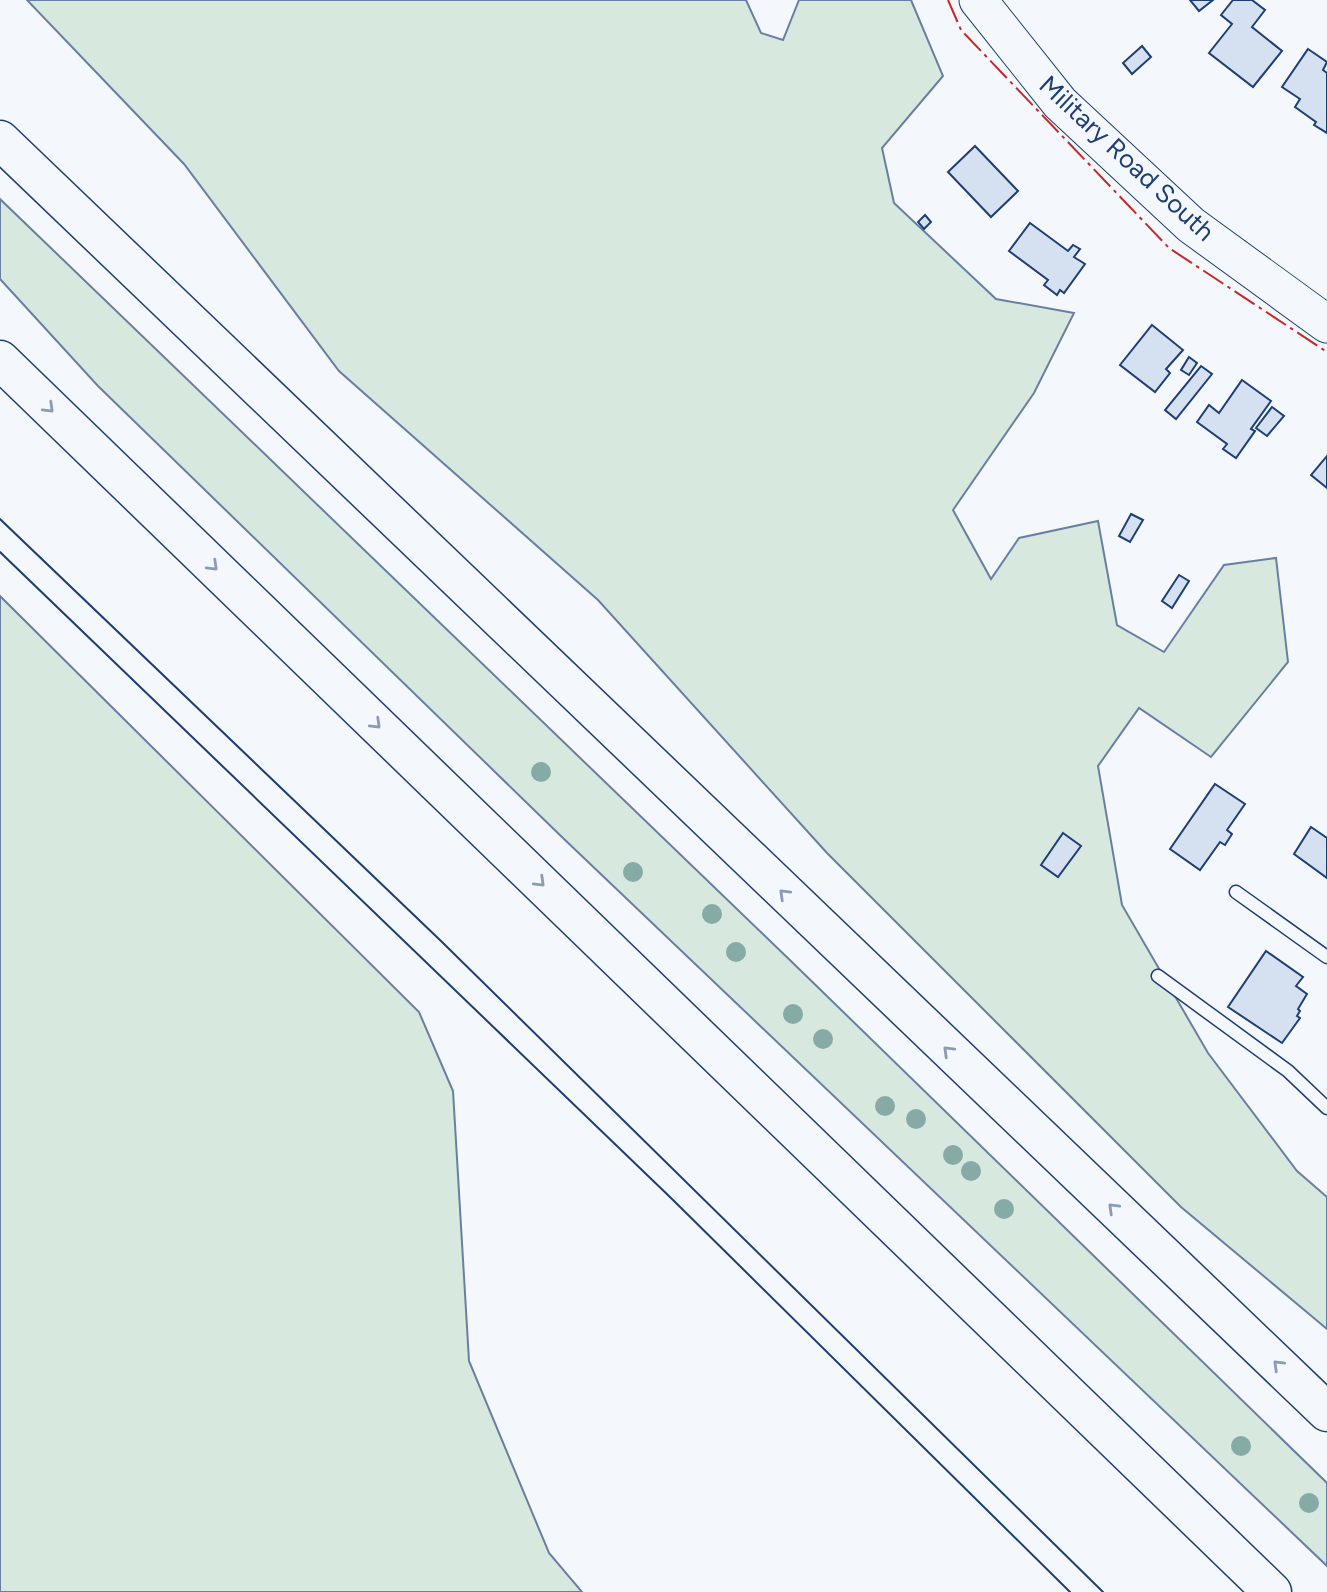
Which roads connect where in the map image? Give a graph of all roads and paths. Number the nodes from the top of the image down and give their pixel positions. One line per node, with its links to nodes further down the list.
1 (978, 0): 3 (main road, Military Road South)
2 (0, 140): 9 (highway, one-way to 2)
3 (1327, 324)
4 (0, 360): 10 (highway, one-way to 10)
5 (1236, 892): 6 (lane)
6 (1327, 957)
7 (1158, 976): 8 (lane)
8 (1327, 1108)
9 (1327, 1412)
10 (1272, 1592)

